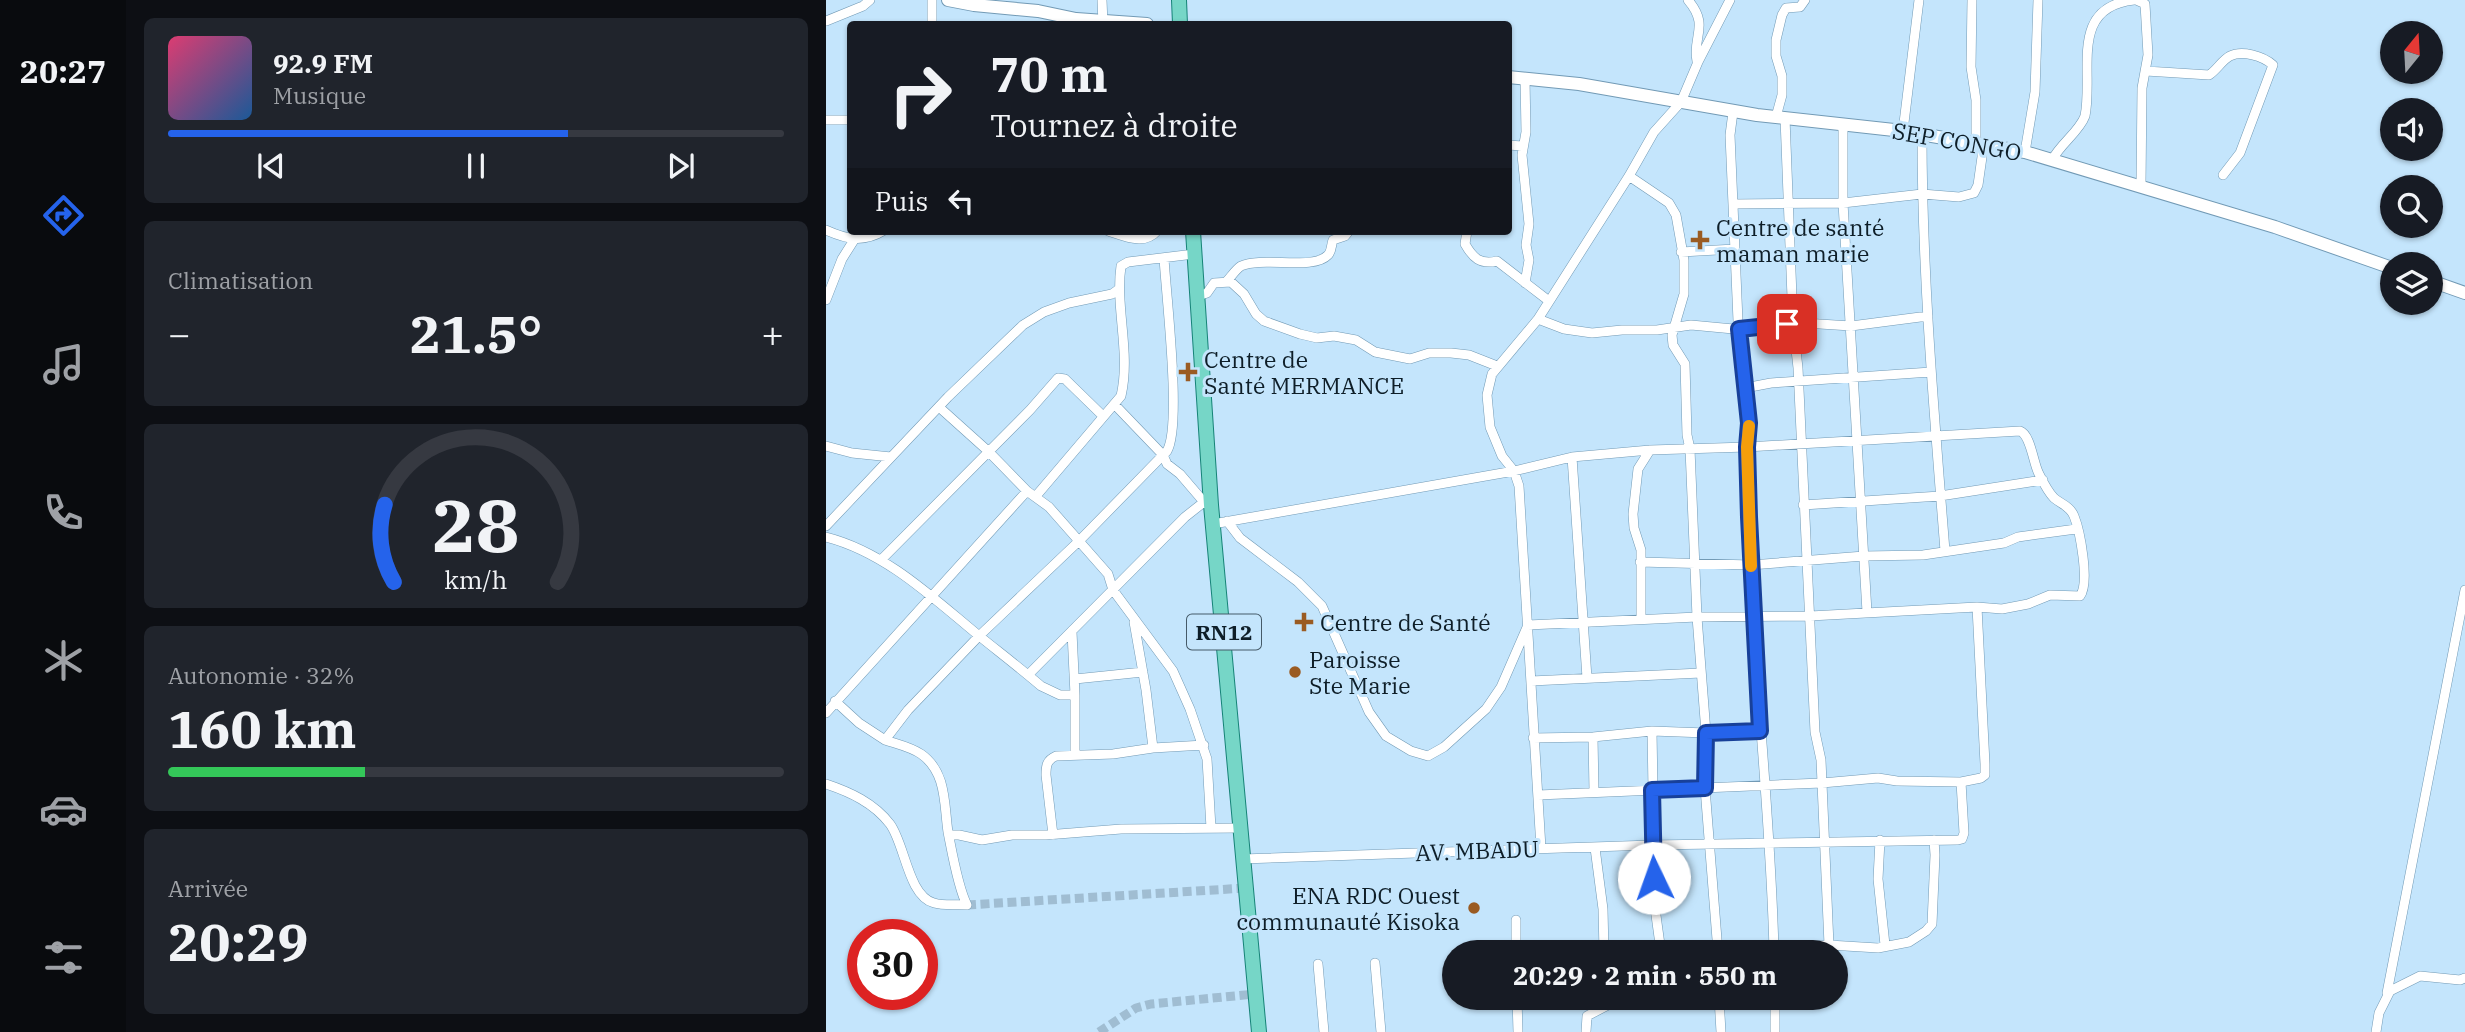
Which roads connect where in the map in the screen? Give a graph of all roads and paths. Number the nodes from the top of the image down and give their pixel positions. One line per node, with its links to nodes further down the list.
1 (870, 0): 13 (street)
2 (932, 0): 14 (street)
3 (948, 0): 15 (street)
4 (1102, 0): 16 (street)
5 (1688, 0): 18 (street)
6 (1730, 0): 18 (street)
7 (1805, 0): 24 (street)
8 (1919, 0): 28 (street)
9 (1972, 0): 30 (street)
10 (2038, 0): 33 (street)
11 (2135, 0): 19 (street); 34 (street)
12 (1183, 1): 17 (main road)
13 (826, 21)
14 (932, 21)
15 (1091, 21)
16 (1103, 21)
17 (1180, 21)
18 (1698, 62): 22 (street)
19 (2146, 71): 35 (street); 37 (street)
20 (1512, 78): 21 (street, SEP CONGO)
21 (1524, 79): 22 (street, SEP CONGO); 32 (street)
22 (1681, 103): 23 (street, SEP CONGO); 36 (street)
23 (1732, 112): 24 (street, SEP CONGO); 40 (street)
24 (1780, 118): 27 (street, SEP CONGO); 41 (street)
25 (826, 120): 26 (street)
26 (847, 120)
27 (1843, 124): 28 (street, SEP CONGO); 39 (street)
28 (1903, 131): 29 (street, SEP CONGO)
29 (1922, 134): 30 (street, SEP CONGO); 38 (street)
30 (1976, 144): 33 (street, SEP CONGO); 38 (street)
31 (1512, 145): 32 (street)
32 (1522, 146): 56 (street)
33 (2025, 152): 34 (street, SEP CONGO)
34 (2052, 160): 37 (street, SEP CONGO)
35 (2223, 175)
36 (1629, 176): 51 (street); 62 (street)
37 (2141, 185): 54 (street, SEP CONGO)
38 (1922, 194): 39 (street); 63 (street)
39 (1843, 203): 41 (street); 66 (street)
40 (1734, 204): 41 (street); 50 (street)
41 (1790, 205): 65 (street)
42 (826, 230): 49 (street)
43 (874, 235): 49 (street)
44 (1124, 235): 45 (street)
45 (1154, 235)
46 (1193, 235): 52 (main road, RN12)
47 (1346, 235): 55 (street)
48 (1466, 235): 56 (street)
49 (854, 240): 61 (street)
50 (1735, 249): 51 (street); 68 (street)
51 (1681, 252): 67 (street)
52 (1194, 254): 53 (street); 60 (main road, RN12)
53 (1164, 258): 58 (street); 85 (street)
54 (2380, 264)
55 (1226, 282): 60 (street); 69 (street)
56 (1525, 283): 62 (street)
57 (2443, 285): 59 (street)
58 (1119, 289): 74 (street); 75 (street)
59 (2465, 293)
60 (1198, 296): 93 (main road, RN12)
61 (826, 300)
62 (1549, 301): 64 (street)
63 (1928, 316): 66 (street); 70 (street)
64 (1538, 319): 67 (street); 69 (street)
65 (1793, 323): 66 (street); 68 (street); 72 (street)
66 (1851, 326): 71 (street)
67 (1672, 328): 68 (street); 82 (street)
68 (1739, 329): 73 (street)
69 (1497, 366): 88 (street)
70 (1931, 372): 71 (street); 77 (street)
71 (1853, 378): 72 (street); 78 (street)
72 (1797, 381): 73 (street); 79 (street)
73 (1745, 388): 81 (street)
74 (1115, 405): 76 (street); 85 (street)
75 (939, 407): 84 (street); 86 (street)
76 (1103, 416): 84 (street); 90 (street)
77 (1937, 435): 78 (street); 89 (street); 91 (street)
78 (1857, 439): 79 (street); 92 (street)
79 (1801, 444): 81 (street); 94 (street)
80 (826, 446): 86 (street)
81 (1747, 447): 82 (street); 106 (street)
82 (1690, 449): 83 (street); 105 (street)
83 (1650, 450): 87 (street); 104 (street)
84 (988, 451): 90 (street); 103 (street)
85 (1163, 455): 93 (street); 99 (street)
86 (891, 457): 96 (street)
87 (1572, 457): 88 (street); 117 (street)
88 (1514, 471): 95 (street); 118 (street)
89 (2043, 480): 91 (street); 97 (street)
90 (1032, 494): 99 (street); 109 (street)
91 (1940, 496): 92 (street); 100 (street)
92 (1861, 502): 94 (street); 101 (street)
93 (1208, 503): 95 (main road, RN12); 107 (street)
94 (1804, 505): 102 (street)
95 (1220, 522): 118 (street); 148 (main road, RN12)
96 (826, 526)
97 (2076, 529): 100 (street); 110 (street)
98 (826, 537): 103 (street)
99 (1080, 540): 107 (street); 120 (street)
100 (1945, 551): 101 (street)
101 (1864, 556): 102 (street); 111 (street)
102 (1806, 559): 106 (street); 112 (street)
103 (881, 560): 109 (street)
104 (1640, 562): 105 (street); 116 (street)
105 (1695, 563): 106 (street); 114 (street)
106 (1751, 565): 115 (street)
107 (1113, 590): 113 (street); 119 (street)
108 (2465, 590): 172 (street)
109 (931, 596): 120 (street); 128 (street)
110 (1978, 607): 111 (street); 139 (street)
111 (1867, 612): 112 (street)
112 (1810, 616): 115 (street); 140 (street)
113 (1133, 617): 121 (street); 136 (street)
114 (1697, 617): 115 (street); 116 (street); 122 (street)
115 (1754, 617): 131 (street)
116 (1641, 619): 117 (street)
117 (1585, 622): 118 (street); 124 (street)
118 (1528, 625): 126 (street)
119 (1072, 632): 123 (street); 125 (street)
120 (979, 636): 123 (street); 135 (street)
121 (1143, 672): 125 (street); 137 (street)
122 (1701, 673): 124 (street); 132 (street)
123 (1028, 675): 127 (street)
124 (1587, 678): 126 (street)
125 (1074, 679): 127 (street)
126 (1531, 681): 134 (street)
127 (1074, 695): 138 (street)
128 (835, 701): 129 (street); 135 (street)
129 (826, 713)
130 (1652, 731): 132 (street); 133 (street); 144 (street)
131 (1760, 731): 132 (street); 142 (street)
132 (1706, 733): 143 (street)
133 (1593, 737): 134 (street); 145 (street)
134 (1533, 738): 146 (street)
135 (885, 740): 149 (street)
136 (1204, 745): 137 (street); 147 (street)
137 (1153, 748): 138 (street)
138 (1075, 755): 150 (street)
139 (1961, 782): 140 (street); 152 (street, AV. MBADU)
140 (1822, 783): 142 (street); 153 (street)
141 (826, 784): 149 (street)
142 (1764, 786): 143 (street); 154 (street)
143 (1705, 788): 144 (street); 156 (street)
144 (1652, 790): 145 (street); 155 (street)
145 (1594, 791): 146 (street)
146 (1538, 795): 157 (street)
147 (1211, 828): 148 (street); 150 (street)
148 (1241, 828): 159 (main road, RN12)
149 (949, 835): 150 (street)
150 (1053, 835)
151 (1880, 840): 152 (street, AV. MBADU); 153 (street, AV. MBADU); 168 (street)
152 (1934, 840): 168 (street)
153 (1824, 842): 154 (street, AV. MBADU); 166 (street)
154 (1768, 843): 156 (street, AV. MBADU); 165 (street)
155 (1652, 845): 156 (street, AV. MBADU); 158 (street, AV. MBADU); 163 (street)
156 (1711, 845): 164 (street)
157 (1541, 848): 158 (street, AV. MBADU); 159 (street, AV. MBADU)
158 (1595, 848): 162 (street)
159 (1242, 859): 177 (main road, RN12)
160 (1516, 920): 161 (street)
161 (1516, 940)
162 (1604, 940)
163 (1659, 940)
164 (1717, 940)
165 (1773, 940)
166 (1829, 940)
167 (1848, 946): 168 (street)
168 (1885, 946)
169 (1375, 963): 179 (street)
170 (1318, 964): 178 (street)
171 (2465, 978): 172 (street)
172 (2387, 993): 184 (street)
173 (1517, 1010): 180 (street)
174 (1599, 1010): 181 (street)
175 (1719, 1010): 182 (street)
176 (1775, 1010): 183 (street)
177 (1259, 1032)
178 (1325, 1032)
179 (1381, 1032)
180 (1518, 1032)
181 (1586, 1032)
182 (1721, 1032)
183 (1776, 1032)
184 (2376, 1032)

